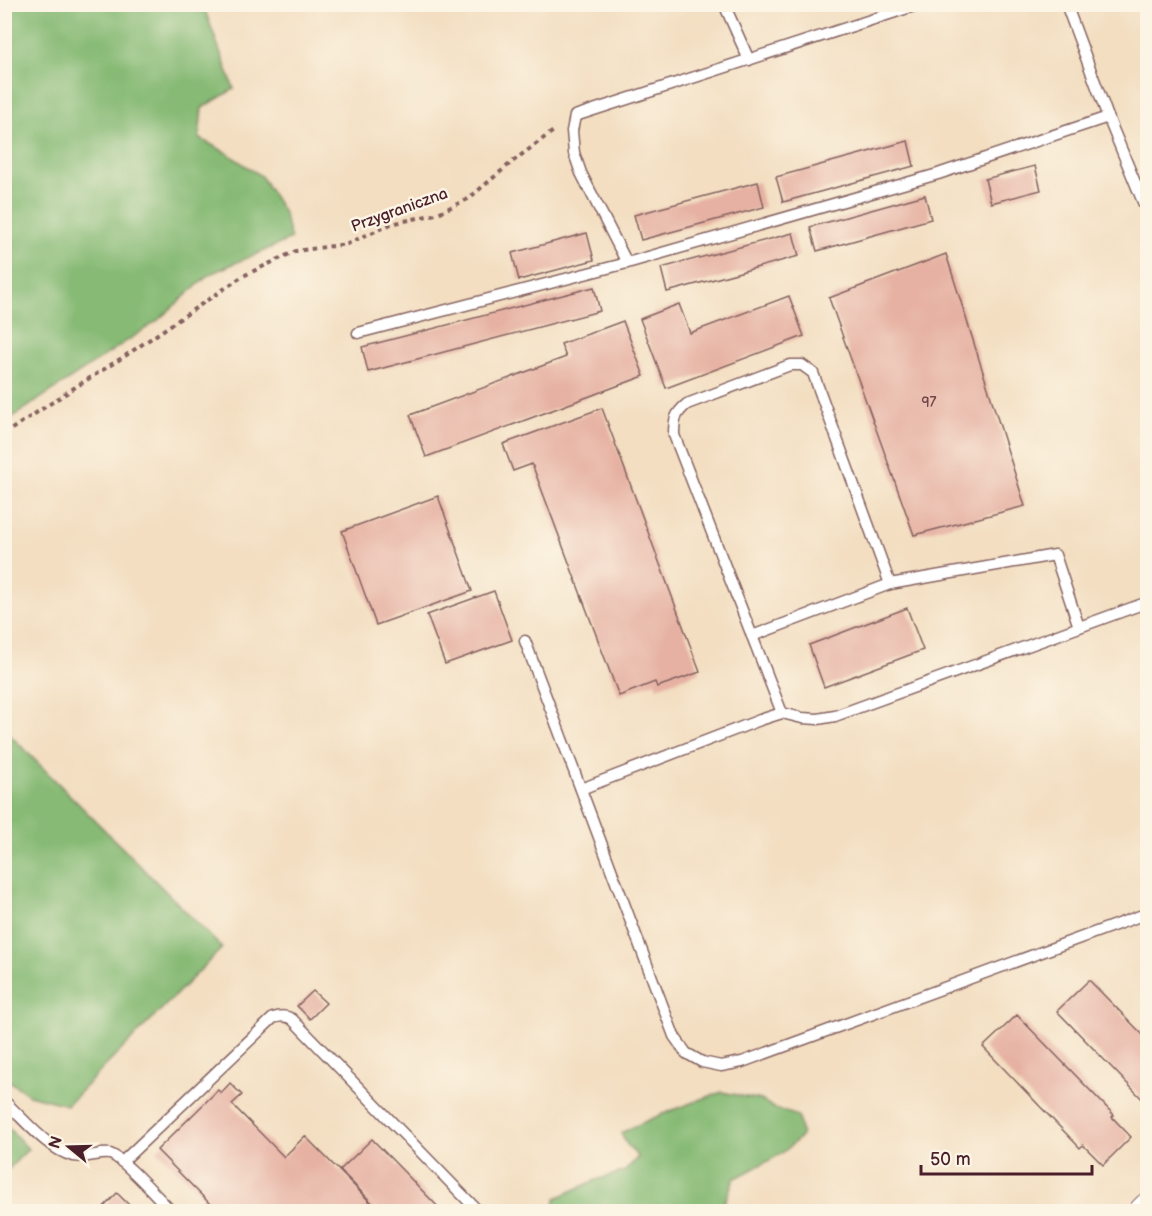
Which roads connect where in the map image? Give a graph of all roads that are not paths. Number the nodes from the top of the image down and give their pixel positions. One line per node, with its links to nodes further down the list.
1 (724, 4): 4 (lane)
2 (920, 4): 4 (lane)
3 (1066, 4): 5 (lane)
4 (749, 60): 7 (lane)
5 (1108, 117): 6 (lane); 7 (lane)
6 (1148, 214)
7 (627, 263): 8 (lane)
8 (358, 333)
9 (890, 584): 11 (lane); 12 (lane); 12 (lane)
10 (1148, 602): 11 (lane)
11 (1079, 627): 14 (lane)
12 (752, 636): 14 (lane)
13 (525, 641): 15 (lane)
14 (782, 713): 15 (lane)
15 (581, 789): 16 (lane)
16 (1148, 913)
17 (4, 1101): 18 (lane)
18 (122, 1162): 20 (lane); 21 (lane)
19 (1148, 1208): 22 (street)
20 (172, 1212)
21 (479, 1212)
22 (1144, 1212)

